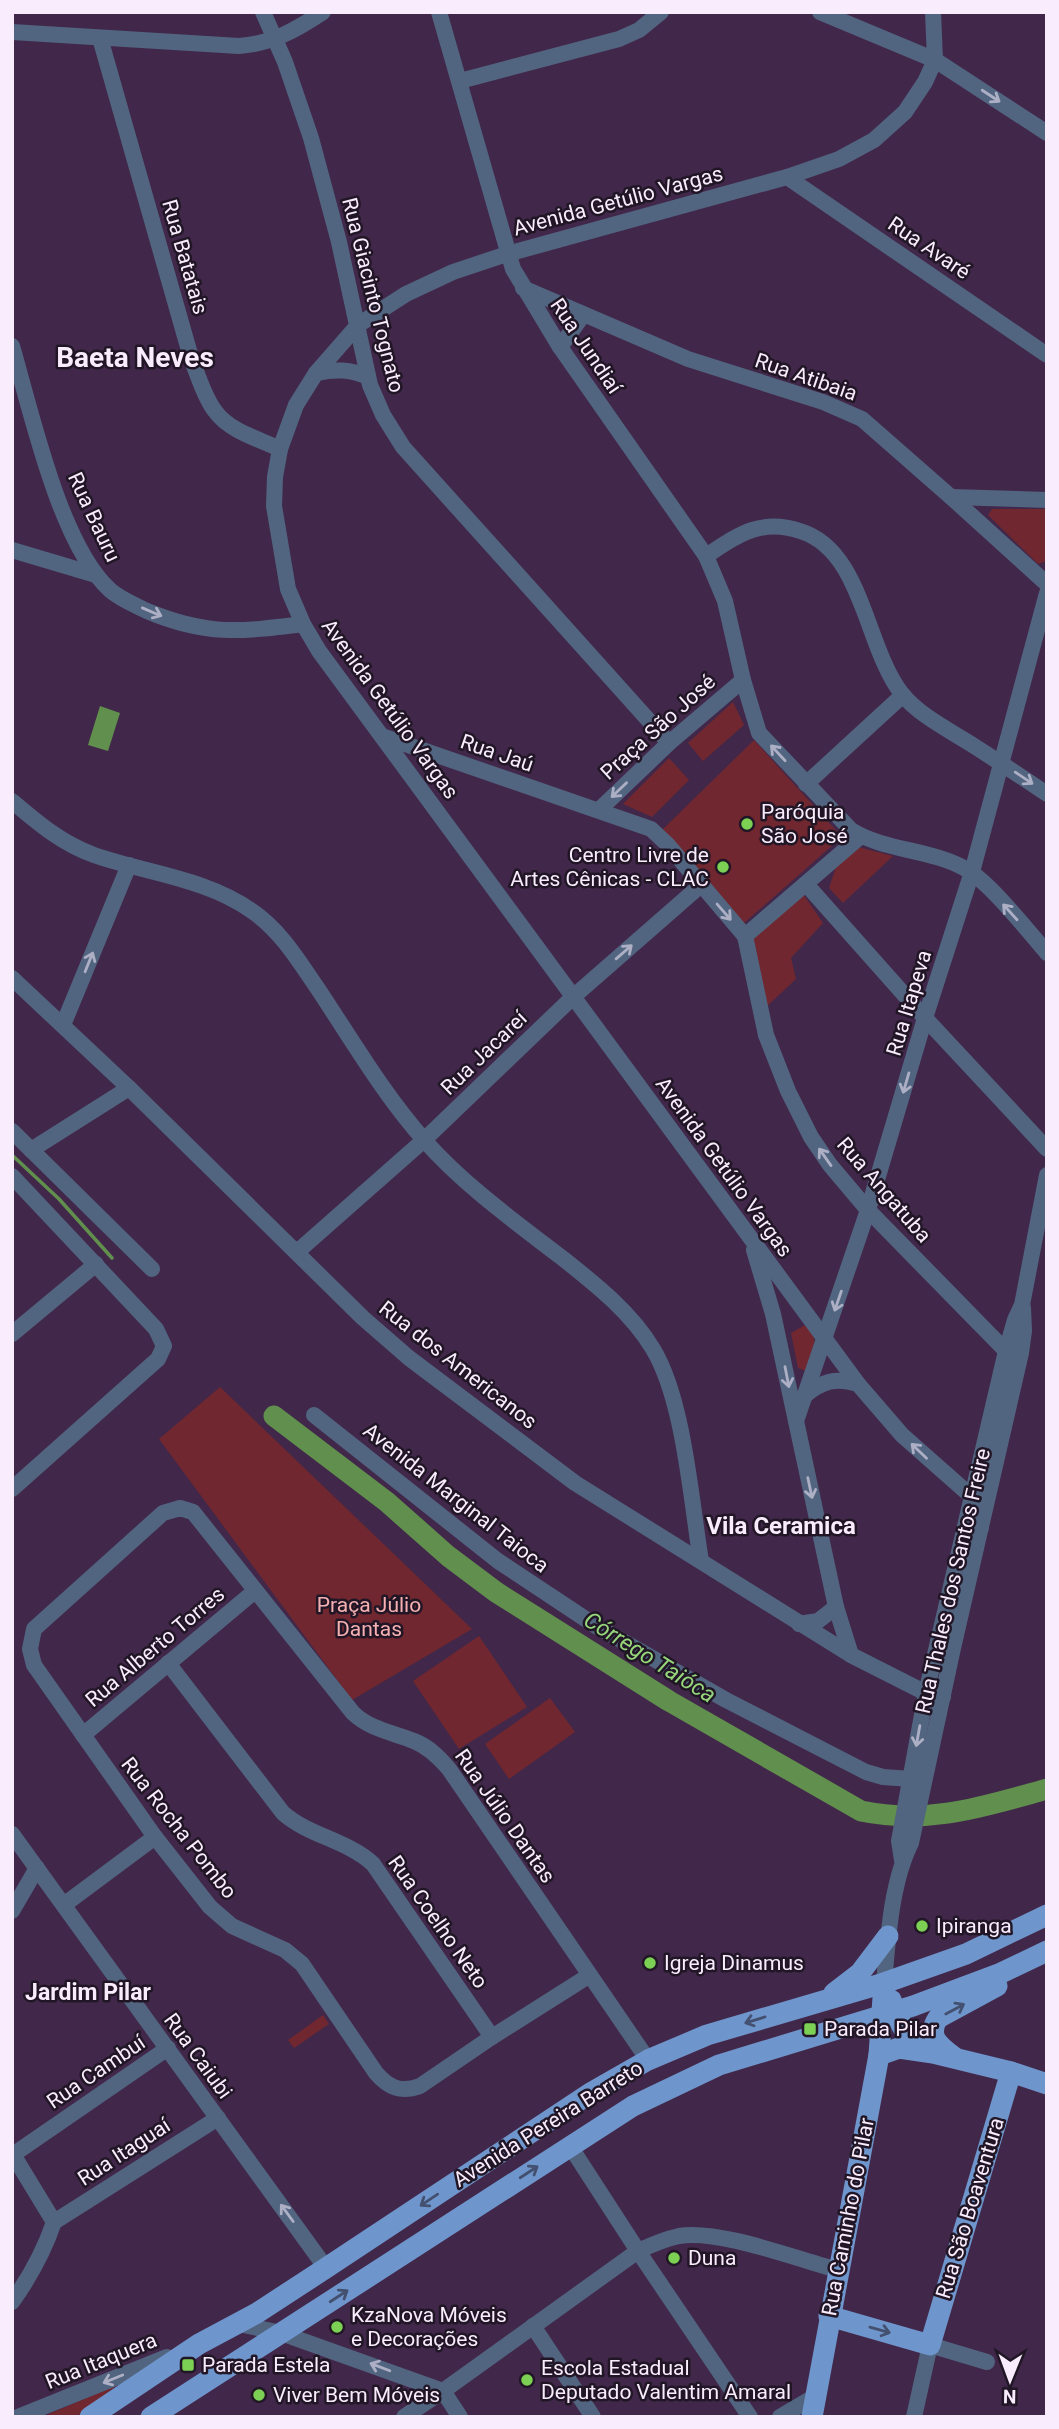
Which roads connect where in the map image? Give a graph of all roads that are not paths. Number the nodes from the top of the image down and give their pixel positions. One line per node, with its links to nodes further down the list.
1 (263, 12): 9 (street, Rua Giacinto Tognato)
2 (323, 12): 9 (street)
3 (439, 12): 11 (street, Rua Jundiaí)
4 (660, 12): 11 (street)
5 (820, 12): 10 (street)
6 (933, 12): 10 (street, Avenida Getúlio Vargas)
7 (12, 32): 8 (street)
8 (100, 38): 9 (street); 23 (street, Rua Batatais)
9 (275, 40): 17 (street, Rua Giacinto Tognato)
10 (935, 60): 12 (street, one-way to 12); 13 (street, Avenida Getúlio Vargas)
11 (460, 81): 14 (street, Rua Jundiaí)
12 (1047, 133)
13 (787, 177): 14 (street, Avenida Getúlio Vargas); 20 (street, Rua Avaré)
14 (507, 254): 15 (street, Rua Jundiaí); 17 (street, Avenida Getúlio Vargas)
15 (523, 288): 16 (street, Rua Atibaia); 19 (street, Rua Jundiaí)
16 (583, 315): 19 (street); 24 (street, Rua Atibaia)
17 (358, 325): 21 (street, Avenida Getúlio Vargas); 22 (street, Rua Giacinto Tognato)
18 (12, 345): 28 (street, Rua Bauru)
19 (560, 347): 27 (street, Rua Jundiaí)
20 (1047, 355)
21 (316, 373): 22 (street); 23 (street, Avenida Getúlio Vargas)
22 (368, 377): 35 (street, Rua Giacinto Tognato)
23 (280, 449): 31 (street, Avenida Getúlio Vargas)
24 (951, 496): 25 (street); 29 (street, Rua Atibaia)
25 (1047, 500)
26 (12, 550): 28 (street)
27 (706, 556): 32 (street, Rua Jundiaí); 33 (street)
28 (96, 575): 31 (street, Rua Bauru, one-way to 31)
29 (1047, 584)
30 (1047, 593): 36 (street, Rua Itapeva)
31 (303, 624): 34 (street, Avenida Getúlio Vargas)
32 (743, 680): 35 (street, Praça São José); 37 (street, Praça São José, one-way to 32)
33 (902, 695): 36 (street); 37 (street)
34 (382, 736): 40 (street, Rua Jaú); 49 (street, Avenida Getúlio Vargas)
35 (669, 743): 40 (street, Praça São José, one-way to 40)
36 (1000, 763): 38 (street, one-way to 38); 43 (street, Rua Itapeva)
37 (806, 784): 41 (street, Praça São José)
38 (1047, 794)
39 (12, 801): 42 (street)
40 (599, 810): 45 (street, Praça São José)
41 (860, 836): 43 (street); 44 (street)
42 (129, 865): 51 (street, one-way to 42); 54 (street)
43 (972, 873): 47 (street, one-way to 43); 50 (street, Rua Itapeva)
44 (806, 884): 46 (street); 50 (street)
45 (701, 885): 46 (street, Praça São José, one-way to 46); 49 (street, Rua Jacareí, one-way to 45)
46 (745, 936): 59 (street, Rua Angatuba, one-way to 46)
47 (1046, 952)
48 (12, 978): 51 (street, Rua dos Americanos)
49 (573, 997): 54 (street, Rua Jacareí); 60 (street, Avenida Getúlio Vargas)
50 (925, 1018): 55 (street); 59 (street, Rua Itapeva, one-way to 59)
51 (63, 1025): 52 (street, Rua dos Americanos)
52 (129, 1088): 56 (street); 61 (street, Rua dos Americanos)
53 (12, 1130): 56 (street)
54 (424, 1140): 61 (street, Rua Jacareí); 74 (street)
55 (1047, 1149)
56 (32, 1150): 63 (street)
57 (1047, 1175): 66 (street, Rua Thales dos Santos Freire)
58 (12, 1176): 62 (street)
59 (868, 1210): 65 (street, Rua Itapeva, one-way to 65); 66 (street, Rua Angatuba)
60 (751, 1240): 65 (street, Avenida Getúlio Vargas); 70 (street, one-way to 70)
61 (297, 1252): 74 (street, Rua dos Americanos)
62 (96, 1264): 64 (street); 71 (street)
63 (152, 1269)
64 (12, 1334)
65 (825, 1339): 67 (street, Avenida Getúlio Vargas); 68 (street, Rua Itapeva)
66 (1013, 1352): 72 (street, Rua Thales dos Santos Freire); 73 (street, Rua Thales dos Santos Freire)
67 (858, 1384): 68 (street); 72 (street, Avenida Getúlio Vargas, one-way to 67)
68 (804, 1396): 70 (street, Rua Itapeva)
69 (313, 1415): 84 (street, Avenida Marginal Taioca)
70 (796, 1421): 76 (street, one-way to 76)
71 (12, 1489)
72 (971, 1496): 73 (street); 81 (street, Rua Thales dos Santos Freire)
73 (981, 1528): 82 (street, Rua Thales dos Santos Freire)
74 (701, 1561): 77 (street, Rua dos Americanos)
75 (255, 1591): 78 (street, Rua Júlio Dantas); 80 (street, Rua Alberto Torres); 94 (street, Rua Júlio Dantas)
76 (836, 1607): 77 (street); 79 (street)
77 (799, 1624): 79 (street, Rua dos Americanos)
78 (30, 1642): 83 (street, Rua Rocha Pombo)
79 (851, 1655): 81 (street, Rua dos Americanos)
80 (169, 1663): 83 (street, Rua Alberto Torres); 98 (street, Rua Coelho Neto)
81 (926, 1693): 82 (street, Rua dos Americanos); 84 (street, Rua Thales dos Santos Freire, one-way to 84)
82 (943, 1697): 85 (street, Rua Thales dos Santos Freire)
83 (83, 1735): 87 (street, Rua Rocha Pombo)
84 (911, 1779): 85 (street, Rua Thales dos Santos Freire)
85 (911, 1809): 92 (street, Rua Thales dos Santos Freire)
86 (12, 1833): 88 (street, Rua Caiubi)
87 (155, 1837): 89 (street); 98 (street, Rua Rocha Pombo)
88 (37, 1868): 89 (street, Rua Caiubi); 90 (street)
89 (65, 1904): 99 (street, Rua Caiubi)
90 (12, 1910)
91 (1047, 1915): 95 (main road, Avenida Pereira Barreto)
92 (888, 1936): 95 (street, Rua Thales dos Santos Freire); 96 (main road)
93 (1047, 1952): 97 (main road, Avenida Pereira Barreto); 102 (main road, one-way to 93)
94 (590, 1975): 98 (street, Rua Rocha Pombo); 103 (street, Rua Júlio Dantas)
95 (884, 1983): 96 (main road, Avenida Pereira Barreto); 97 (main road, Rua Thales dos Santos Freire)
96 (820, 2002): 103 (main road, Avenida Pereira Barreto, one-way to 103)
97 (889, 2015): 100 (main road); 101 (main road, Rua Caminho do Pilar); 107 (main road, Avenida Pereira Barreto)
98 (492, 2037)
99 (168, 2048): 106 (street, Rua Caiubi); 108 (street, Rua Cambuí)
100 (933, 2053): 101 (main road); 102 (main road)
101 (878, 2055): 112 (main road, Rua Caminho do Pilar)
102 (954, 2057): 104 (main road)
103 (648, 2060): 111 (main road, Avenida Pereira Barreto, one-way to 111)
104 (1011, 2072): 105 (main road); 119 (main road, Rua São Boaventura)
105 (1047, 2084)
106 (218, 2118): 109 (street, Rua Itaguaí); 111 (street, Rua Caiubi, one-way to 106)
107 (570, 2146): 110 (street); 117 (main road, Avenida Pereira Barreto, one-way to 107)
108 (13, 2153): 109 (street)
109 (54, 2222): 113 (street)
110 (638, 2251): 112 (street); 116 (street); 129 (street)
111 (326, 2269): 115 (main road, Avenida Pereira Barreto)
112 (838, 2270): 114 (main road, Rua Caminho do Pilar)
113 (12, 2302)
114 (830, 2316): 119 (main road, one-way to 119); 122 (main road, Rua Caminho do Pilar)
115 (239, 2324): 117 (street); 118 (main road, Avenida Pereira Barreto)
116 (533, 2326): 121 (street); 128 (street)
117 (281, 2333): 121 (street, one-way to 117); 125 (main road, Avenida Pereira Barreto)
118 (199, 2344): 123 (street, Rua Itaquera, one-way to 123); 124 (main road, Avenida Pereira Barreto)
119 (930, 2344): 120 (street); 131 (street)
120 (987, 2362)
121 (443, 2392): 126 (street); 127 (street)
122 (813, 2407): 130 (street)
123 (18, 2417)
124 (90, 2417)
125 (151, 2417)
126 (404, 2417)
127 (460, 2417)
128 (593, 2417)
129 (750, 2417)
130 (780, 2417)
131 (915, 2417)

